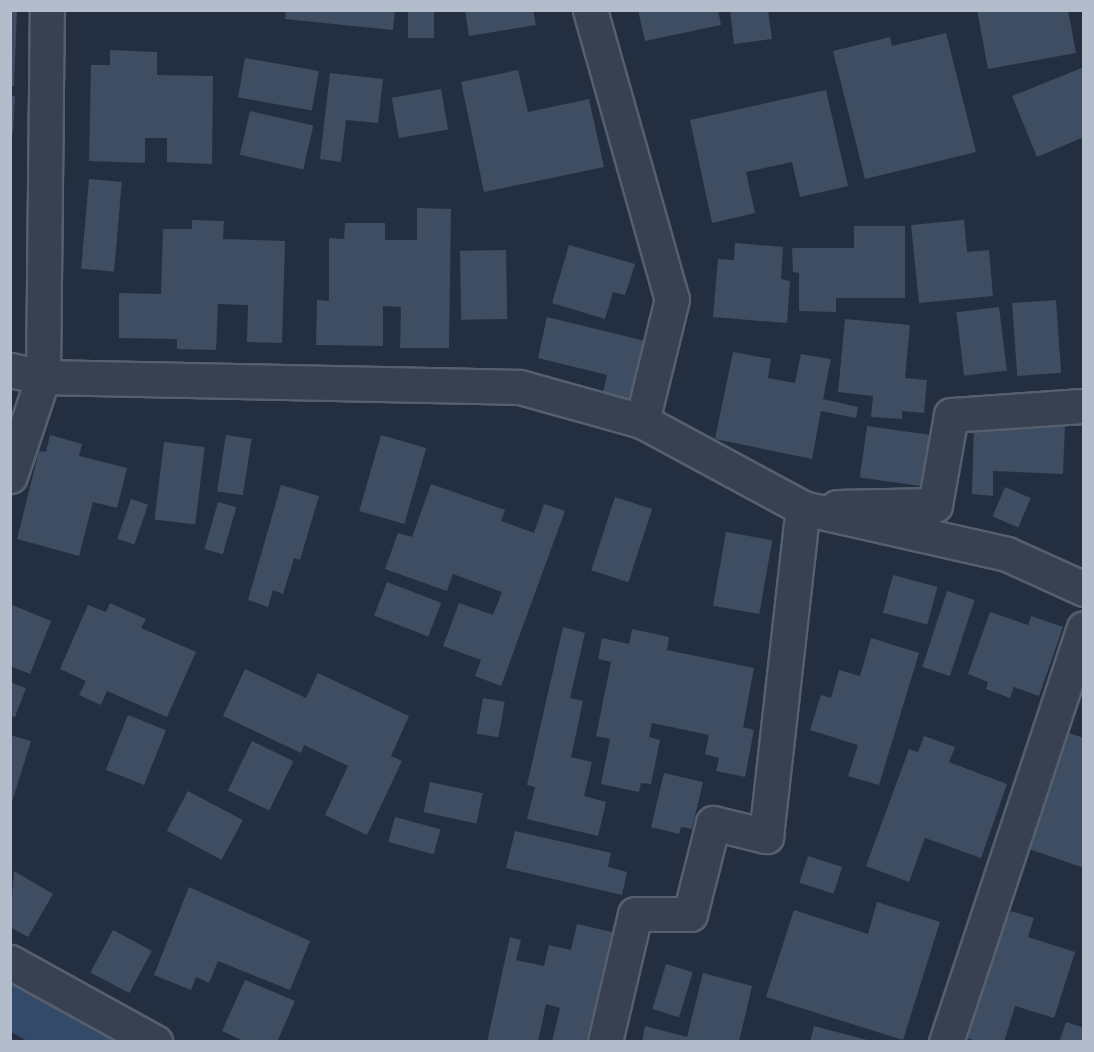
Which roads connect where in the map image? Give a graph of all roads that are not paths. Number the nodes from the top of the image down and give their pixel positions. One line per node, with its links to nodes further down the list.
1 (47, 10): 4 (street)
2 (590, 10): 6 (street)
3 (10, 370): 4 (street)
4 (44, 377): 6 (street); 7 (street)
5 (1083, 406): 8 (street)
6 (642, 421): 8 (street)
7 (10, 476)
8 (803, 508): 9 (street); 13 (street)
9 (1083, 589)
10 (1083, 628): 14 (street)
11 (10, 962): 12 (street)
12 (155, 1041)
13 (605, 1041)
14 (946, 1041)

